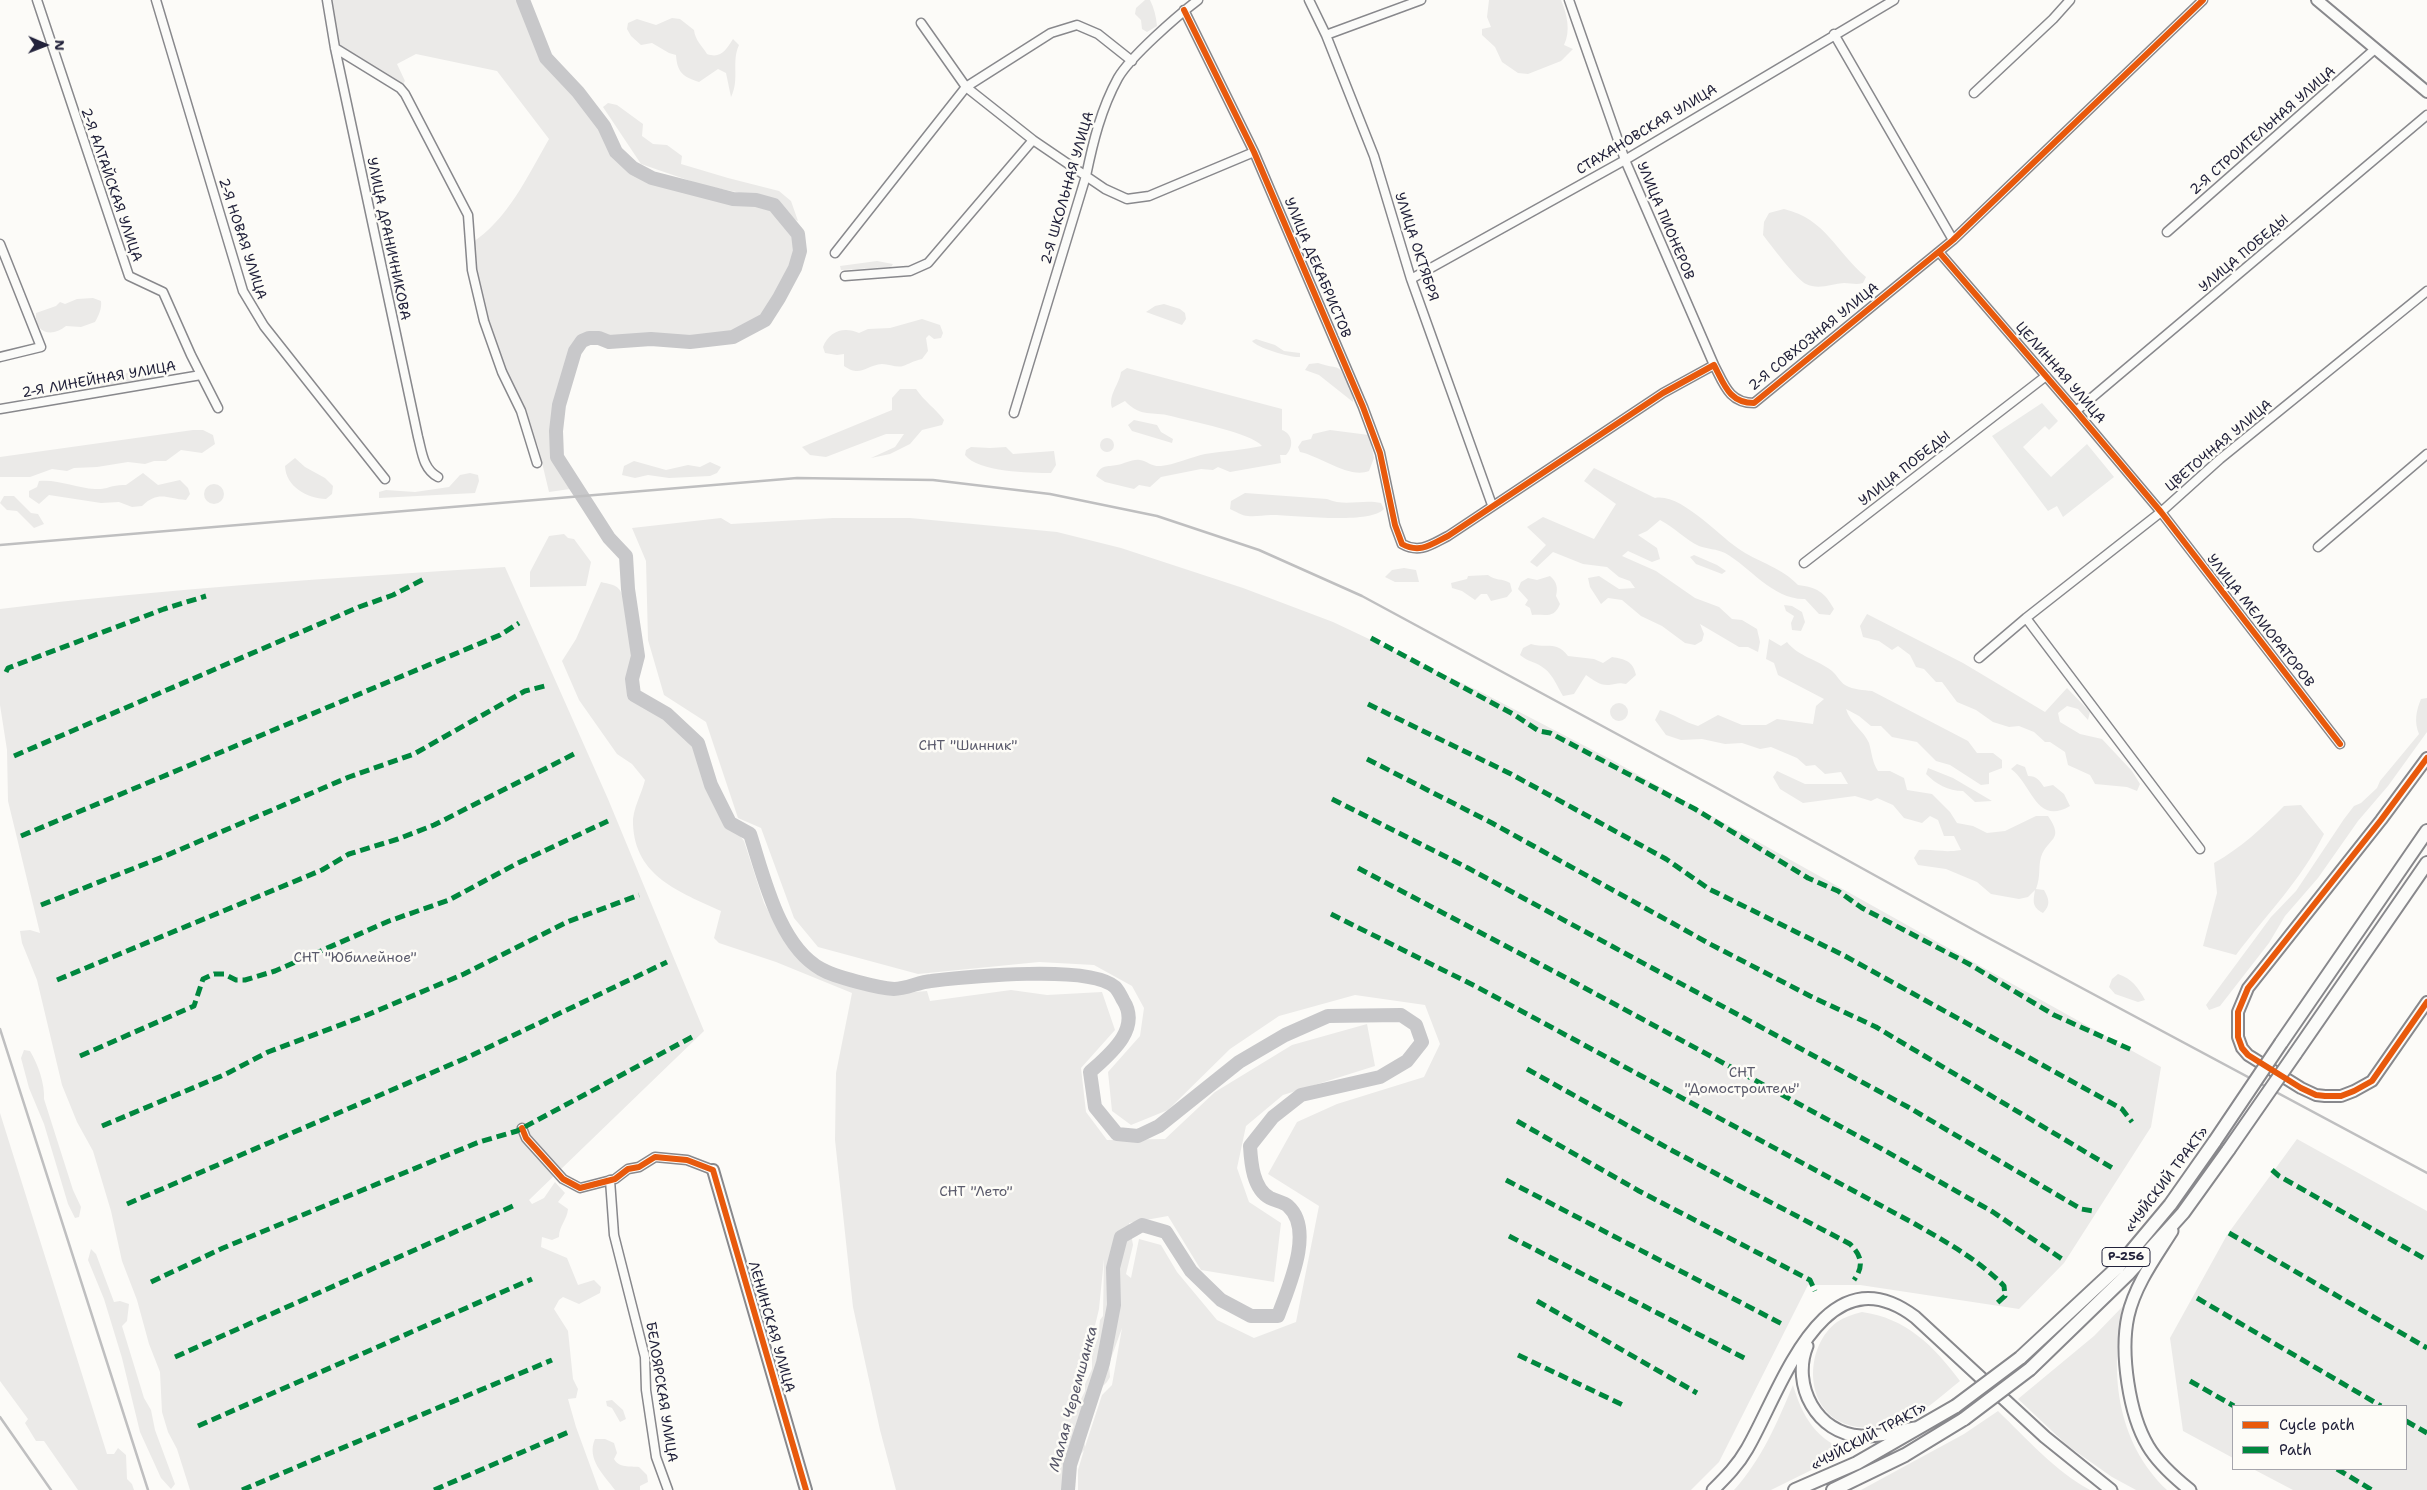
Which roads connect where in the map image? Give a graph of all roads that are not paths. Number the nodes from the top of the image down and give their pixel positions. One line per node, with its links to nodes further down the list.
1 (37, 0): 37 (street, 2-Я АЛТАЙСКАЯ УЛИЦА)
2 (156, 0): 46 (street, 2-Я НОВАЯ УЛИЦА)
3 (327, 0): 16 (street, УЛИЦА ДРАНИЧНИКОВА)
4 (1198, 0): 12 (street, 2-Я ШКОЛЬНАЯ УЛИЦА)
5 (1309, 0): 15 (street, УЛИЦА ОКТЯБРЯ)
6 (1421, 0): 15 (street)
7 (1569, 0): 25 (street, УЛИЦА ПИОНЕРОВ)
8 (1894, 0): 14 (street, СТАХАНОВСКАЯ УЛИЦА)
9 (2070, 0): 21 (street)
10 (2203, 0): 28 (street, 2-Я СОВХОЗНАЯ УЛИЦА)
11 (2318, 0): 17 (street)
12 (1184, 10): 18 (street, 2-Я ШКОЛЬНАЯ УЛИЦА); 24 (street, УЛИЦА ДЕКАБРИСТОВ)
13 (921, 23): 19 (street)
14 (1834, 34): 25 (street, СТАХАНОВСКАЯ УЛИЦА); 28 (street)
15 (1326, 35): 33 (street, УЛИЦА ОКТЯБРЯ)
16 (335, 48): 44 (street); 45 (street, УЛИЦА ДРАНИЧНИКОВА)
17 (2375, 49): 20 (street); 27 (street, 2-Я СТРОИТЕЛЬНАЯ УЛИЦА)
18 (1132, 61): 19 (street); 26 (street, 2-Я ШКОЛЬНАЯ УЛИЦА)
19 (966, 87): 23 (street); 31 (street)
20 (2427, 92)
21 (1974, 93)
22 (2427, 115): 41 (street, УЛИЦА ПОБЕДЫ)
23 (1033, 140): 26 (street); 32 (street)
24 (1254, 152): 26 (street); 47 (street, УЛИЦА ДЕКАБРИСТОВ)
25 (1625, 160): 33 (street, СТАХАНОВСКАЯ УЛИЦА); 36 (street, УЛИЦА ПИОНЕРОВ)
26 (1086, 176): 42 (street, 2-Я ШКОЛЬНАЯ УЛИЦА)
27 (2167, 232)
28 (1953, 240): 30 (street, 2-Я СОВХОЗНАЯ УЛИЦА)
29 (0, 244): 35 (street)
30 (1938, 252): 36 (street, 2-Я СОВХОЗНАЯ УЛИЦА); 38 (street, ЦЕЛИННАЯ УЛИЦА)
31 (835, 253)
32 (845, 276)
33 (1411, 279): 47 (street, УЛИЦА ОКТЯБРЯ)
34 (2427, 291): 48 (street, ЦВЕТОЧНАЯ УЛИЦА)
35 (0, 357)
36 (1714, 365): 47 (street)
37 (201, 375): 39 (street, 2-Я АЛТАЙСКАЯ УЛИЦА); 40 (street, 2-Я ЛИНЕЙНАЯ УЛИЦА)
38 (2046, 376): 41 (street, ЦЕЛИННАЯ УЛИЦА); 50 (street, УЛИЦА ПОБЕДЫ)
39 (218, 408)
40 (0, 409)
41 (2076, 411): 48 (street, ЦЕЛИННАЯ УЛИЦА)
42 (1014, 413)
43 (2427, 454): 49 (street)
44 (537, 463)
45 (438, 477)
46 (385, 479)
47 (1492, 505)
48 (2161, 512): 51 (street, ЦВЕТОЧНАЯ УЛИЦА); 53 (street, УЛИЦА МЕЛИОРАТОРОВ)
49 (2318, 547)
50 (1804, 563)
51 (2026, 618): 52 (street, ЦВЕТОЧНАЯ УЛИЦА); 56 (street)
52 (1979, 658)
53 (2340, 744)
54 (2427, 758): 58 (street)
55 (2427, 831): 64 (highway, «ЧУЙСКИЙ ТРАКТ» / Р-256, bridge)
56 (2200, 849)
57 (2427, 863): 62 (highway, «ЧУЙСКИЙ ТРАКТ» / Р-256, bridge)
58 (2427, 1002)
59 (522, 1128): 61 (street)
60 (712, 1170): 61 (street); 66 (street, ЛЕНИНСКАЯ УЛИЦА)
61 (610, 1180): 65 (street, БЕЛОЯРСКАЯ УЛИЦА)
62 (2183, 1213): 69 (highway, «ЧУЙСКИЙ ТРАКТ» / Р-256, bridge); 71 (main road)
63 (1814, 1328): 64 (main road); 67 (main road); 70 (main road)
64 (1924, 1426): 68 (highway, «ЧУЙСКИЙ ТРАКТ» / Р-256)
65 (668, 1490)
66 (806, 1490)
67 (1713, 1490)
68 (1795, 1490)
69 (1833, 1490)
70 (2111, 1490)
71 (2190, 1490)

